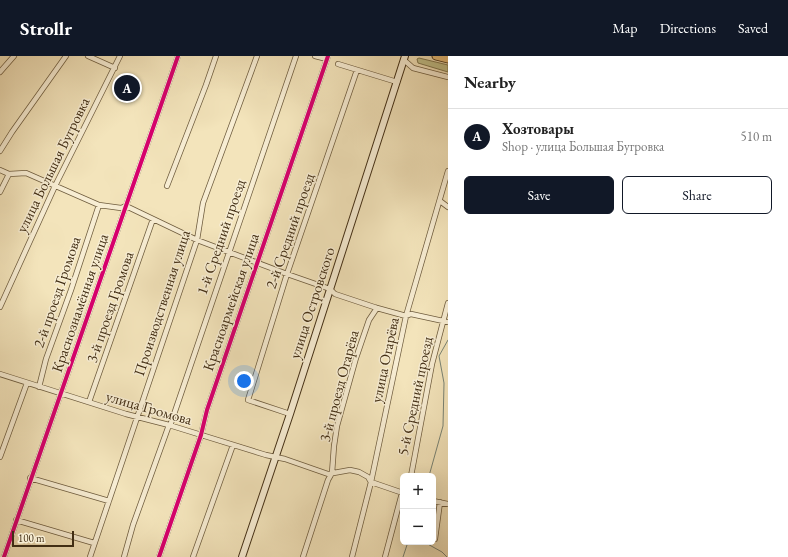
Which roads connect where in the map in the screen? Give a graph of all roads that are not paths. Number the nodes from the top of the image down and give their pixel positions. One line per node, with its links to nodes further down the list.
1 (14, 56): 17 (street)
2 (66, 56): 20 (street)
3 (88, 56): 15 (street)
4 (120, 56): 15 (street, улица Большая Бугровка)
5 (178, 56): 29 (street, Краснознамённая улица)
6 (216, 56): 25 (street)
7 (257, 56): 32 (street, Производственная улица)
8 (296, 56): 33 (street, 1-й Средний проезд)
9 (315, 56): 11 (street)
10 (436, 56): 13 (main road)
11 (327, 58): 34 (street, Красноармейская улица)
12 (404, 58): 18 (street); 19 (street, улица Островского)
13 (448, 59)
14 (338, 64): 16 (street)
15 (115, 68): 24 (street, улица Большая Бугровка)
16 (357, 70): 19 (street); 35 (street, 2-й Средний проезд)
17 (0, 72)
18 (448, 77)
19 (397, 82): 36 (street, улица Островского)
20 (0, 152)
21 (0, 170): 23 (street)
22 (448, 171): 27 (street, улица Огарёва)
23 (9, 174): 24 (street); 26 (street)
24 (54, 186): 28 (street); 38 (street, улица Большая Бугровка)
25 (167, 186)
26 (0, 192)
27 (440, 201): 30 (street); 40 (street, улица Огарёва)
28 (99, 206): 29 (street); 44 (street, 2-й проезд Громова)
29 (126, 206): 31 (street); 45 (street, Краснознамённая улица)
30 (448, 207)
31 (153, 219): 32 (street); 46 (street, 3-й проезд Громова)
32 (197, 240): 33 (street); 48 (street, Производственная улица)
33 (228, 252): 34 (street); 49 (street, 1-й Средний проезд)
34 (257, 262): 35 (street); 50 (street, Красноармейская улица)
35 (287, 274): 36 (street); 47 (street, 2-й Средний проезд)
36 (330, 289): 39 (street); 47 (street, улица Островского)
37 (448, 303): 41 (street, 5-й Средний проезд)
38 (0, 307)
39 (377, 308): 40 (street); 54 (street, 3-й проезд Огарёва)
40 (406, 316): 41 (street); 57 (street, улица Огарёва)
41 (446, 322): 55 (street, 5-й Средний проезд)
42 (0, 374): 43 (street, улица Громова)
43 (27, 383): 44 (street, улица Громова); 52 (street)
44 (39, 387): 45 (street, улица Громова)
45 (61, 394): 46 (street, улица Громова); 56 (street, Краснознамённая улица)
46 (89, 402): 48 (street, улица Громова)
47 (290, 414): 53 (street, улица Островского)
48 (138, 417): 49 (street, улица Громова); 59 (street, Производственная улица)
49 (170, 426): 50 (street, улица Громова); 69 (street, 1-й Средний проезд)
50 (201, 435): 51 (street, улица Громова); 70 (street, Красноармейская улица)
51 (233, 445): 53 (street, улица Громова); 71 (street)
52 (0, 457)
53 (275, 458): 54 (street, улица Громова); 72 (street, улица Островского)
54 (332, 473): 57 (street, улица Громова); 73 (street, 3-й проезд Огарёва)
55 (412, 473)
56 (30, 478): 59 (street); 64 (street, Краснознамённая улица)
57 (371, 482): 58 (street, улица Громова); 74 (street, улица Огарёва)
58 (400, 492)
59 (109, 501): 66 (street, Производственная улица)
60 (436, 501): 61 (street)
61 (440, 502): 63 (street); 65 (street)
62 (400, 504): 75 (street)
63 (448, 504)
64 (16, 520): 66 (street); 67 (street, Краснознамённая улица)
65 (436, 532)
66 (94, 543): 68 (street, Производственная улица)
67 (4, 557)
68 (90, 557)
69 (124, 557)
70 (158, 557)
71 (193, 557)
72 (242, 557)
73 (303, 557)
74 (352, 557)
75 (385, 557)

